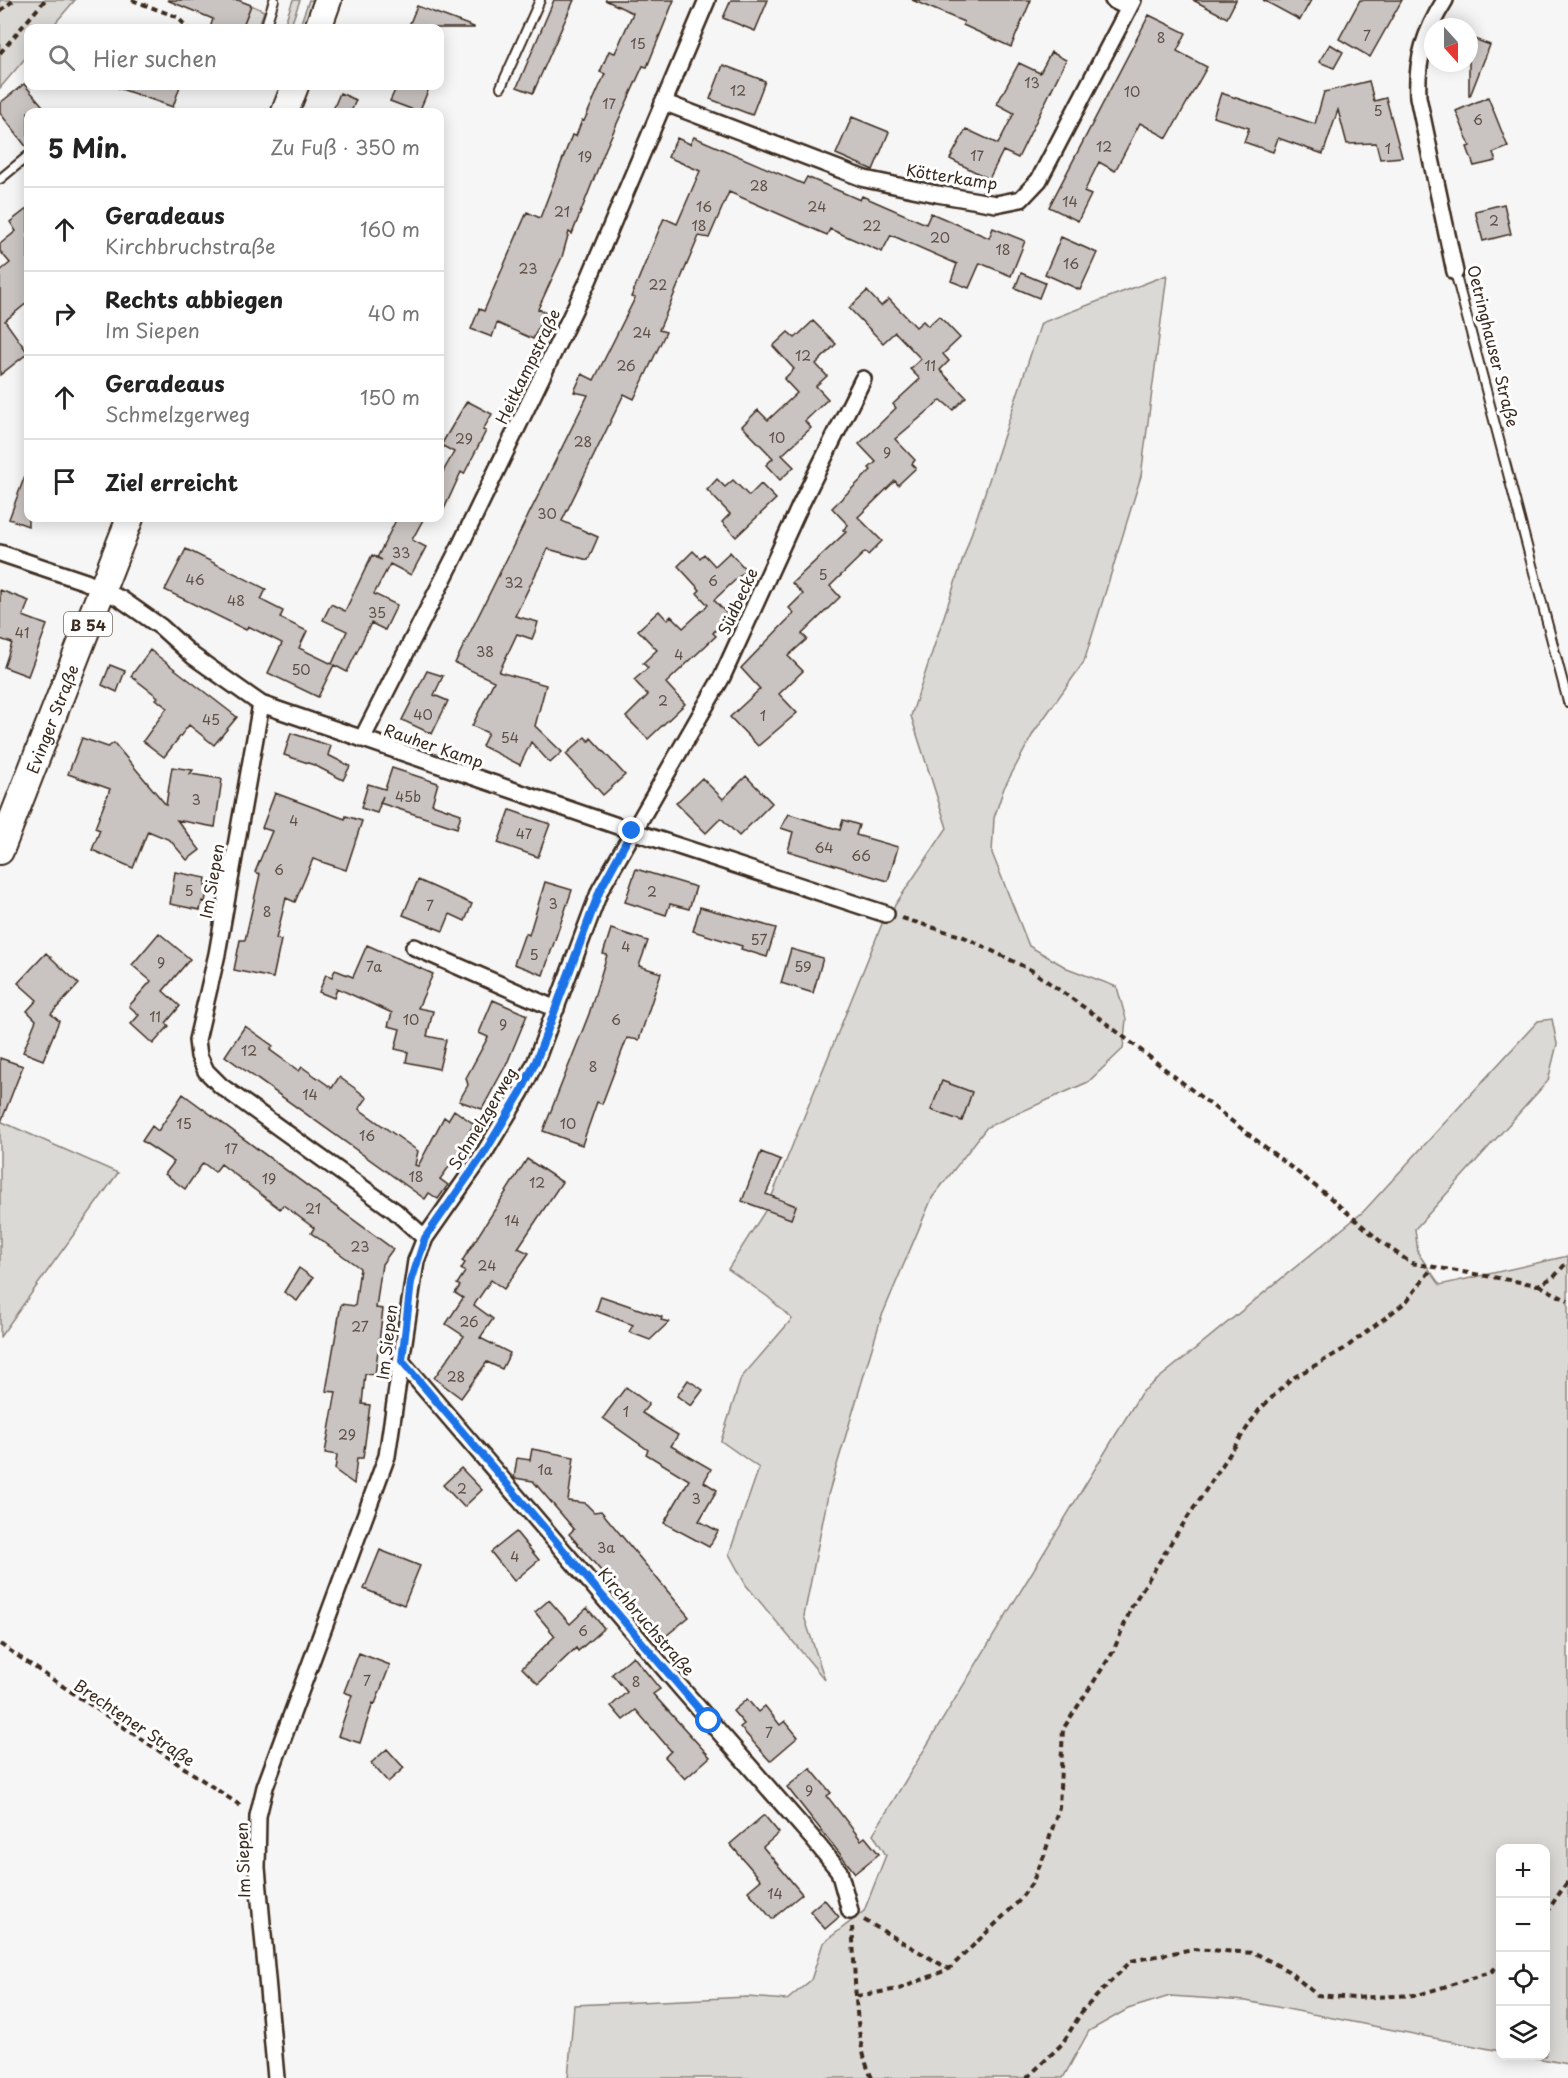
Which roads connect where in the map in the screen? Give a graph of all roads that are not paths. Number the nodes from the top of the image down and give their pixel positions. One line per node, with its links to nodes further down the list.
1 (274, 0): 8 (lane)
2 (328, 0): 9 (main road)
3 (540, 0): 10 (lane)
4 (707, 0): 11 (street, Heitkampstraße)
5 (1113, 0): 7 (street)
6 (1444, 0): 14 (street, Oetringhauser Straße)
7 (1131, 4): 11 (street, Kötterkamp)
8 (266, 24)
9 (319, 24)
10 (501, 87)
11 (663, 102): 21 (street, Heitkampstraße)
12 (24, 159): 13 (lane)
13 (0, 178)
14 (1455, 272): 19 (lane, Oetringhauser Straße)
15 (862, 379): 22 (street, Südbecke)
16 (128, 522): 18 (main road, Evinger Straße / B 54)
17 (0, 553): 18 (street, Rauher Kamp)
18 (102, 589): 20 (street, Rauher Kamp); 23 (main road, Evinger Straße / B 54)
19 (1568, 702)
20 (261, 704): 21 (street, Rauher Kamp); 27 (street, Im Siepen)
21 (362, 739): 22 (street, Rauher Kamp)
22 (632, 831): 24 (street, Rauher Kamp); 26 (street, Schmelzgerweg)
23 (0, 850)
24 (886, 914)
25 (414, 947): 26 (street)
26 (556, 1009): 27 (street, Schmelzgerweg)
27 (425, 1238): 28 (street, Im Siepen)
28 (402, 1361): 29 (street, Kirchbruchstraße); 30 (street, Im Siepen)
29 (850, 1911)
30 (276, 2078)

